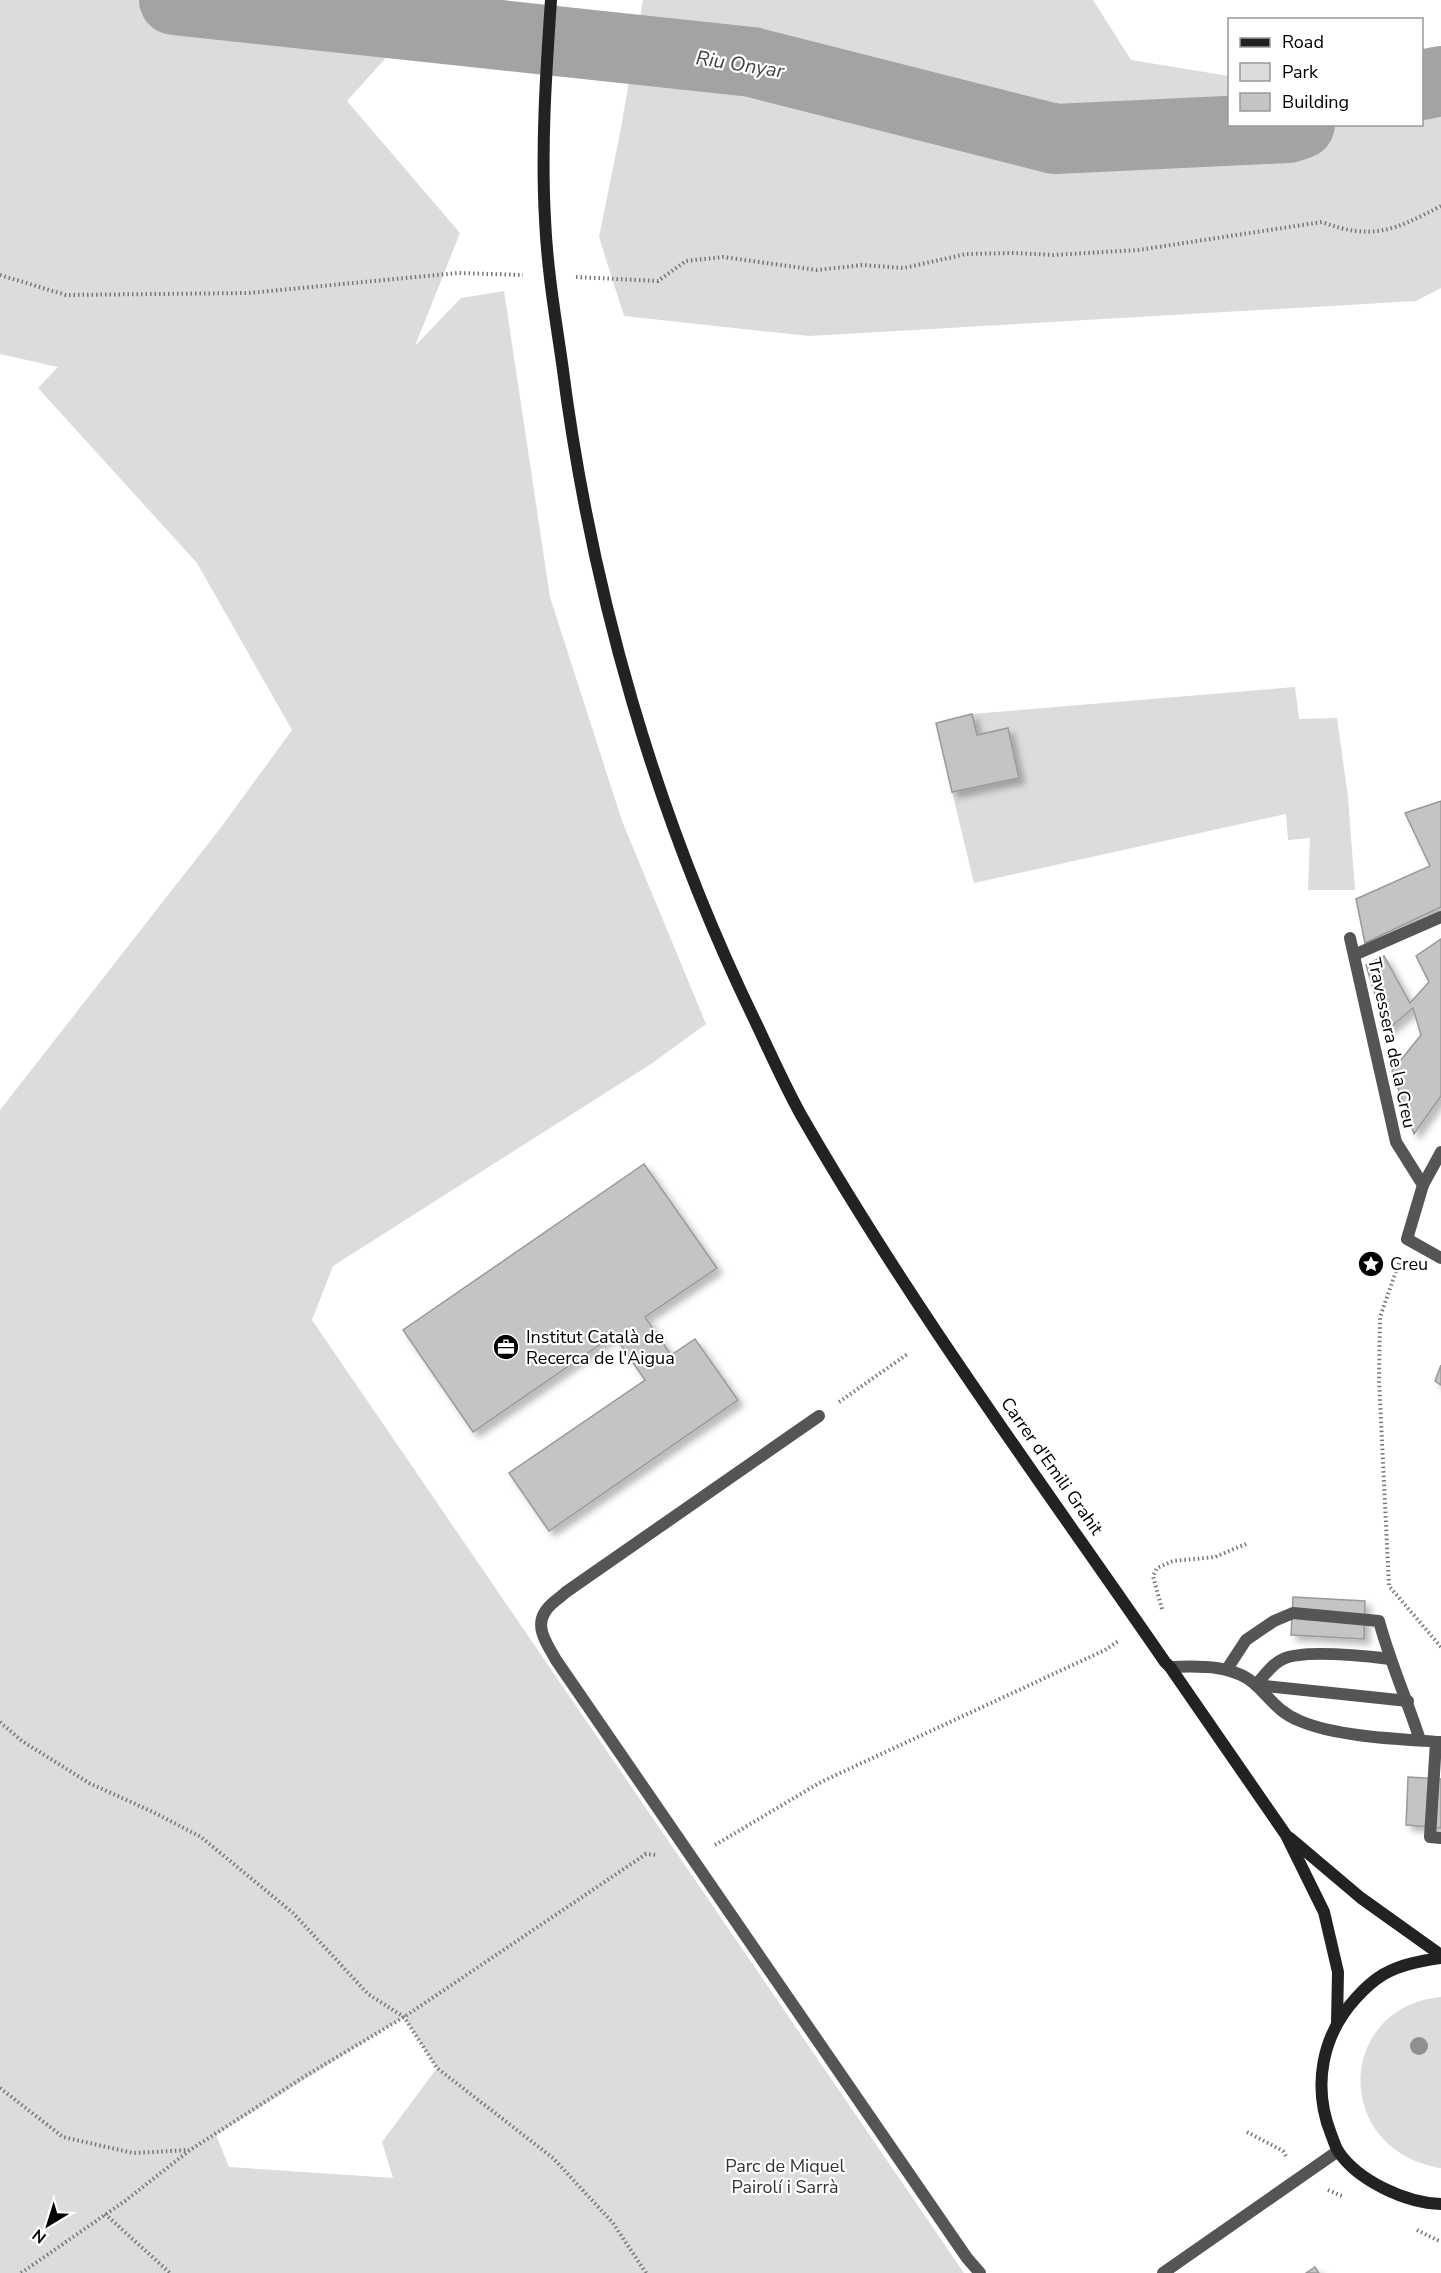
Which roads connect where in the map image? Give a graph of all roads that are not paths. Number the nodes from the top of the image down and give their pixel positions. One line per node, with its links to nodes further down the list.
1 (551, 0): 10 (main road, Carrer d'Emili Grahit)
2 (1441, 916): 4 (street)
3 (1350, 938): 4 (street, Travessera de la Creu)
4 (1354, 955): 6 (street, Travessera de la Creu)
5 (1441, 1152): 6 (street)
6 (1423, 1185): 7 (street)
7 (1441, 1258)
8 (819, 1416): 22 (street)
9 (1390, 1659): 11 (street); 12 (street); 13 (street)
10 (1170, 1667): 11 (street); 16 (main road, Carrer d'Emili Grahit)
11 (1227, 1669): 12 (street)
12 (1256, 1685): 13 (street); 14 (street)
13 (1408, 1701): 14 (street)
14 (1420, 1740): 15 (street)
15 (1439, 1742): 17 (street)
16 (1286, 1835): 18 (main road, Carrer d'Emili Grahit); 19 (main road, Carrer d'Emili Grahit)
17 (1441, 1838)
18 (1441, 1956): 19 (main road)
19 (1337, 2023): 20 (main road)
20 (1338, 2151): 21 (main road); 23 (street)
21 (1438, 2206)
22 (980, 2273)
23 (1163, 2273)

